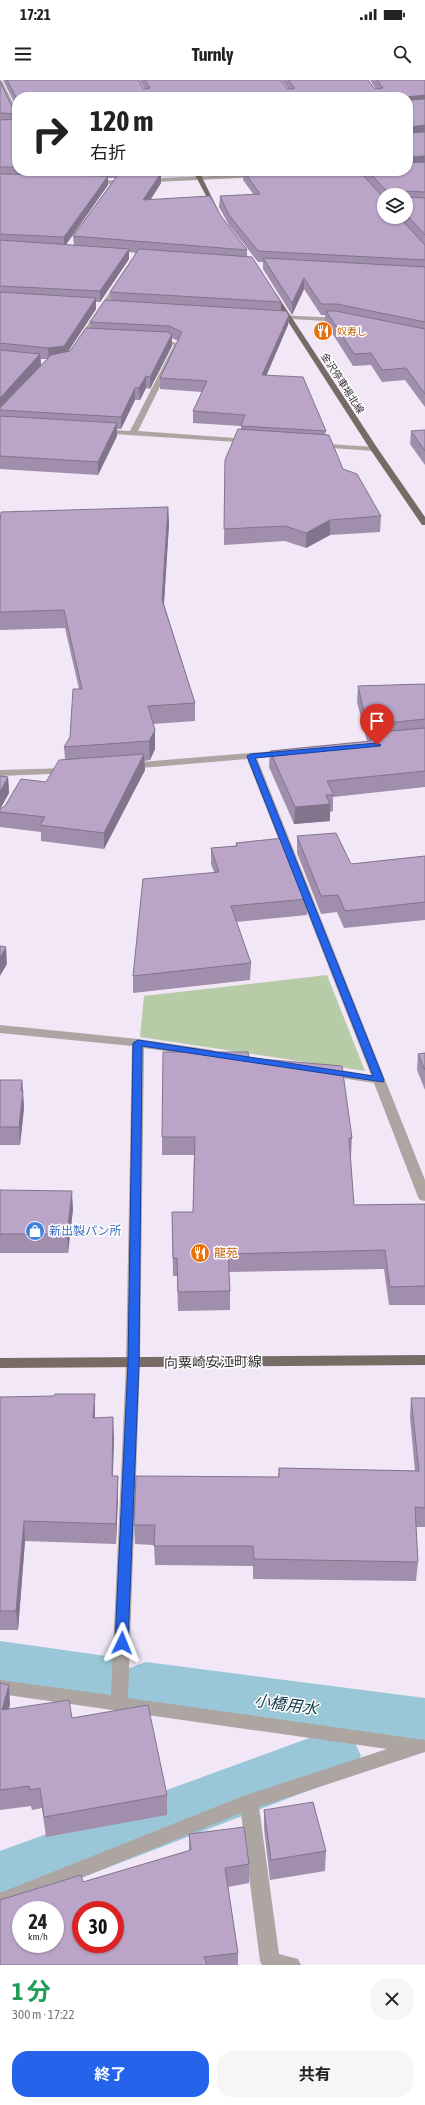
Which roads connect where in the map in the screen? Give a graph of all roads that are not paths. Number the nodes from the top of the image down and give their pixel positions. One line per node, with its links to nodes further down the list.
1 (0, 81): 2 (street)
2 (12, 106)
3 (199, 176): 5 (main road)
4 (263, 176): 5 (street)
5 (202, 180): 6 (street); 9 (main road)
6 (115, 182): 7 (street); 8 (street)
7 (88, 183)
8 (110, 189)
9 (222, 219)
10 (123, 275): 13 (street)
11 (268, 285): 16 (main road, 金沢停車場北線)
12 (94, 306): 13 (street)
13 (102, 307): 14 (street); 18 (street)
14 (110, 307)
15 (266, 317): 16 (street)
16 (290, 318): 17 (street); 26 (main road, 金沢停車場北線)
17 (351, 322)
18 (83, 336): 19 (street); 21 (street)
19 (91, 336)
20 (146, 339): 23 (street)
21 (75, 348)
22 (94, 431): 23 (street)
23 (132, 433): 24 (street)
24 (257, 441)
25 (311, 445): 26 (street)
26 (374, 449): 27 (main road, 金沢停車場北線)
27 (424, 521)
28 (298, 752): 29 (street)
29 (251, 756): 30 (street); 37 (street)
30 (118, 767)
31 (80, 770): 32 (street)
32 (0, 773)
33 (0, 1029): 34 (street)
34 (138, 1043): 35 (street); 41 (street)
35 (224, 1056)
36 (317, 1070): 37 (street)
37 (380, 1080): 38 (street)
38 (425, 1197)
39 (425, 1360): 41 (main road, 向粟崎安江町線)
40 (0, 1363): 41 (main road, 向粟崎安江町線)
41 (133, 1363): 43 (street)
42 (0, 1687): 43 (street)
43 (119, 1705): 44 (street)
44 (423, 1747): 45 (street)
45 (249, 1802): 46 (street); 47 (street)
46 (0, 1902)
47 (291, 1965)

